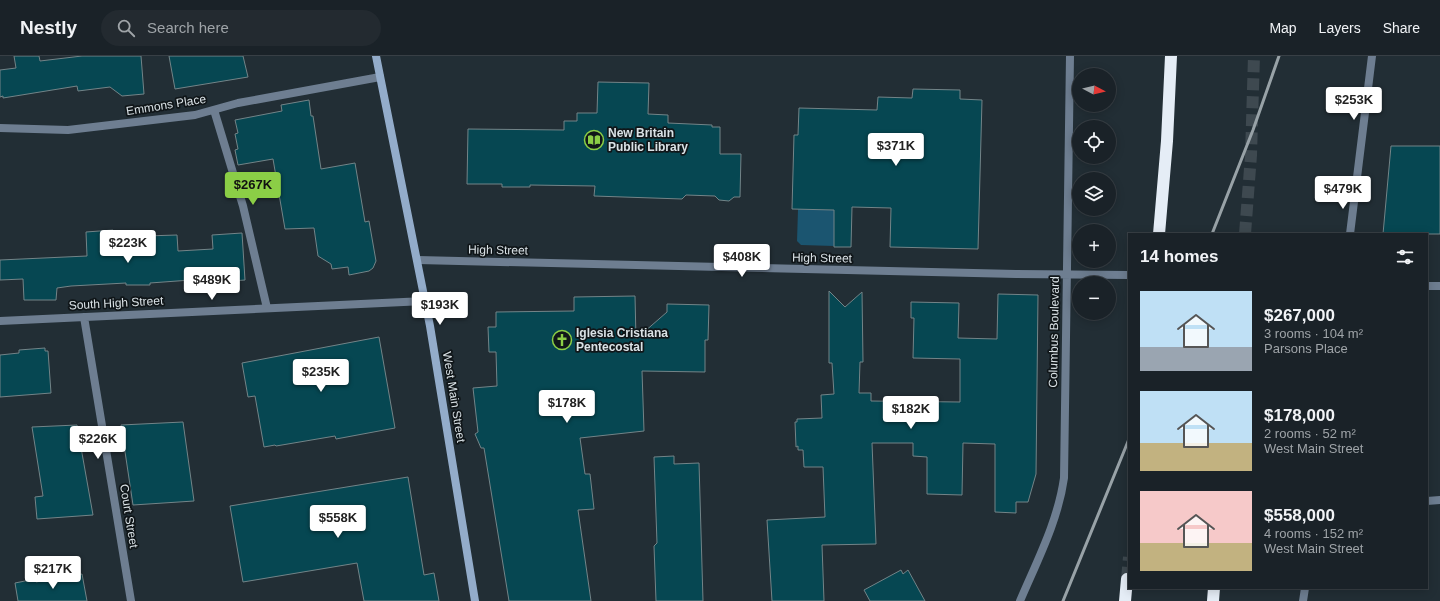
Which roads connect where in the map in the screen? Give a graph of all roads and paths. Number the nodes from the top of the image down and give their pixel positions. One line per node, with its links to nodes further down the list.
1 (376, 56): 5 (main road, West Main Street)
2 (1070, 56): 11 (street, Columbus Boulevard)
3 (1171, 56): 8 (highway)
4 (1372, 56): 9 (street)
5 (380, 77): 6 (street, Emmons Place); 10 (main road, West Main Street)
6 (214, 110): 7 (street, Emmons Place); 16 (street)
7 (0, 128)
8 (1159, 233)
9 (1350, 233)
10 (418, 260): 11 (street, High Street); 15 (main road, West Main Street)
11 (1067, 274): 12 (street, High Street); 26 (street, Columbus Boulevard)
12 (1128, 275)
13 (1428, 286): 14 (street)
14 (1440, 286)
15 (425, 301): 16 (street, South High Street); 25 (main road, West Main Street)
16 (267, 308): 17 (street, South High Street)
17 (84, 317): 18 (street, South High Street); 24 (street, Court Street)
18 (0, 321)
19 (1440, 500): 20 (street)
20 (1428, 501)
21 (1127, 579): 27 (highway)
22 (1214, 589): 28 (highway)
23 (1305, 589): 29 (street)
24 (131, 601)
25 (475, 601)
26 (1020, 601)
27 (1125, 601)
28 (1213, 601)
29 (1303, 601)

